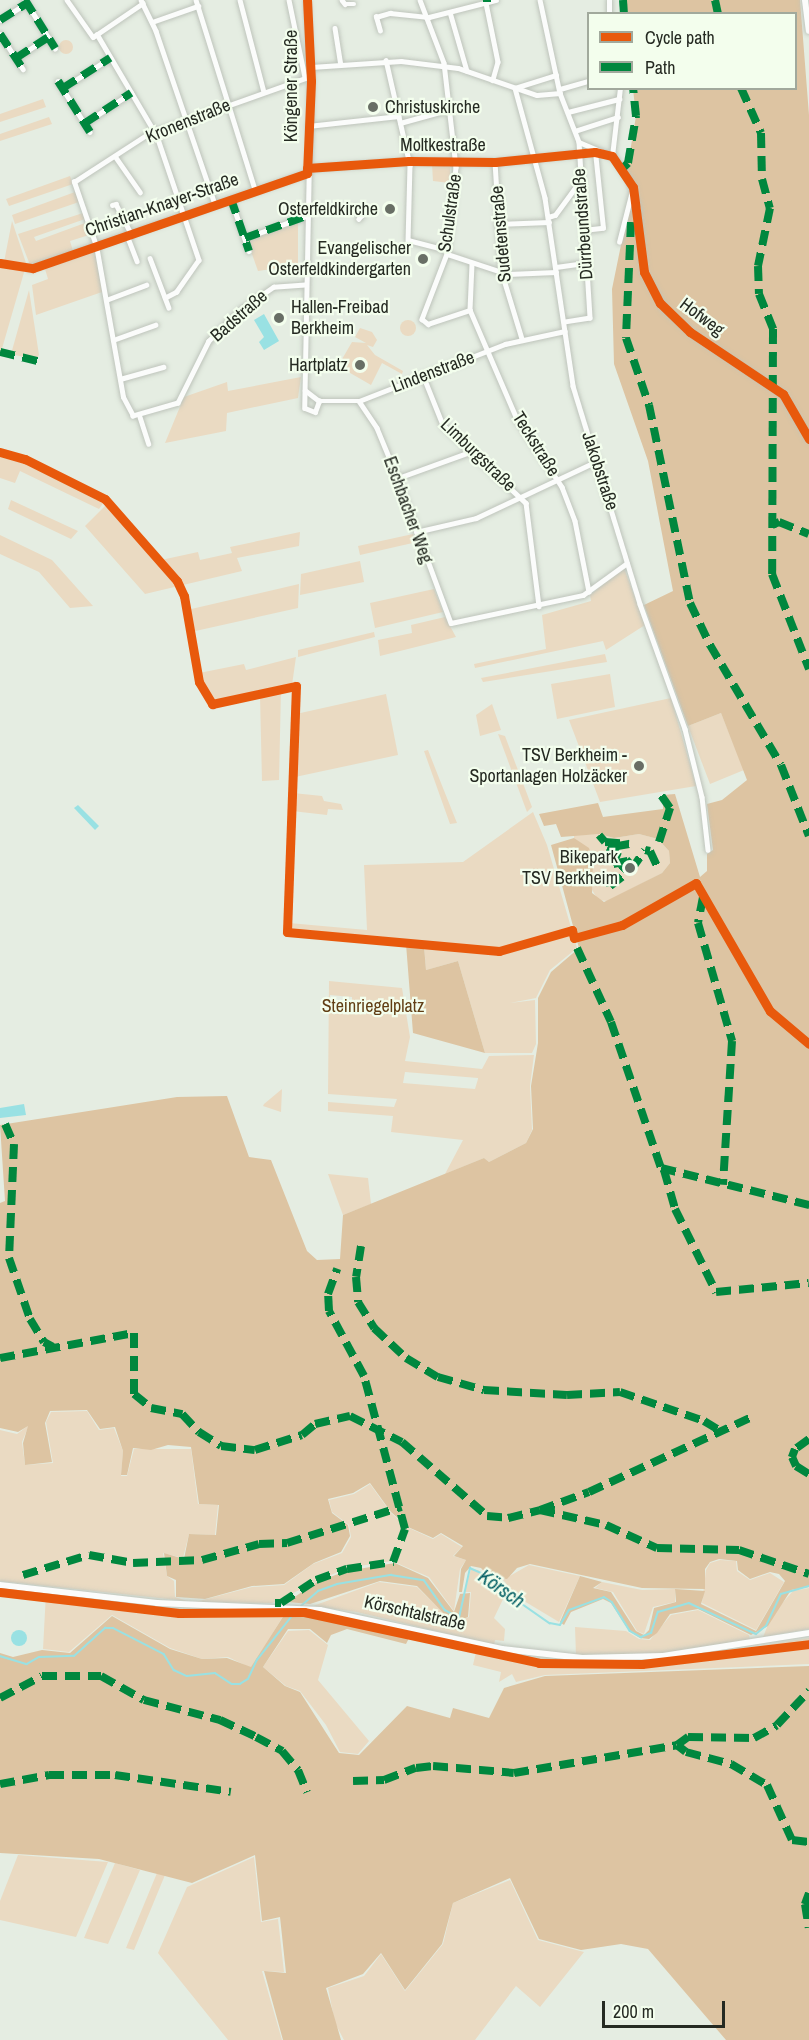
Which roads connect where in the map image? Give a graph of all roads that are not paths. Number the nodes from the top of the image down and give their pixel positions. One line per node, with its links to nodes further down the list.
1 (67, 0): 23 (street)
2 (240, 0): 43 (street)
3 (289, 0): 35 (street)
4 (307, 0): 31 (street, Köngener Straße)
5 (342, 0): 14 (street)
6 (420, 0): 16 (street, Schulstraße)
7 (496, 0): 12 (street)
8 (540, 0): 34 (street, Dürrbeundstraße)
9 (805, 0): 21 (main road)
10 (142, 1): 18 (street); 23 (street)
11 (26, 2): 17 (street); 24 (street)
12 (487, 2): 15 (street); 36 (street)
13 (197, 3): 18 (street); 46 (street)
14 (354, 4)
15 (450, 12): 16 (street); 33 (street)
16 (426, 17): 20 (street); 30 (street, Schulstraße)
17 (0, 20)
18 (153, 22): 51 (street)
19 (335, 28): 29 (street)
20 (380, 31)
21 (809, 31)
22 (0, 34): 26 (street)
23 (94, 35): 27 (street)
24 (48, 37): 25 (street); 26 (street)
25 (55, 48)
26 (16, 58): 32 (street)
27 (110, 58): 39 (street); 44 (street)
28 (386, 60): 29 (street); 30 (street); 49 (street)
29 (341, 64): 31 (street)
30 (444, 66): 33 (street); 47 (street, Schulstraße)
31 (310, 67): 35 (street, Köngener Straße)
32 (23, 69)
33 (467, 71): 36 (street)
34 (556, 75): 40 (street); 42 (street, Dürrbeundstraße)
35 (308, 77): 43 (street, Kronenstraße); 54 (street, Köngener Straße)
36 (493, 80): 40 (street)
37 (58, 81): 39 (street)
38 (587, 81): 42 (street)
39 (63, 88): 52 (street)
40 (515, 88): 42 (street); 63 (street, Jakobstraße)
41 (620, 90): 45 (street)
42 (560, 91): 48 (street, Dürrbeundstraße)
43 (264, 92): 46 (street, Kronenstraße)
44 (131, 93): 52 (street); 57 (street)
45 (619, 99): 48 (street); 50 (street)
46 (228, 105): 51 (street, Kronenstraße); 70 (street)
47 (451, 109): 53 (street); 65 (street, Schulstraße)
48 (568, 112): 55 (street, Dürrbeundstraße)
49 (398, 116): 53 (street); 54 (street)
50 (618, 117): 55 (street); 62 (street)
51 (188, 119): 57 (street, Kronenstraße); 73 (street)
52 (85, 123): 56 (street)
53 (400, 123): 64 (street)
54 (308, 126): 67 (street, Köngener Straße)
55 (575, 131): 58 (street, Dürrbeundstraße)
56 (90, 132)
57 (154, 132): 61 (street, Kronenstraße); 76 (street)
58 (579, 142): 59 (street); 60 (street, Dürrbeundstraße)
59 (595, 152): 60 (street, Moltkestraße); 62 (street); 81 (street)
60 (578, 155): 63 (street, Moltkestraße); 68 (street, Dürrbeundstraße)
61 (115, 156): 71 (street); 85 (street, Kronenstraße)
62 (612, 156): 69 (street)
63 (536, 158): 66 (street, Moltkestraße); 79 (street, Jakobstraße)
64 (409, 161): 65 (street, Moltkestraße); 67 (street, Moltkestraße); 87 (street)
65 (456, 162): 66 (street, Moltkestraße); 87 (street, Schulstraße)
66 (495, 162): 80 (street, Sudetenstraße)
67 (307, 171): 70 (street, Christian-Knayer-Straße); 75 (street, Köngener Straße)
68 (580, 182): 79 (street); 81 (street, Dürrbeundstraße)
69 (633, 187): 84 (street); 114 (street, Hofweg)
70 (255, 190): 72 (street, Christian-Knayer-Straße)
71 (140, 192)
72 (231, 199): 73 (street, Christian-Knayer-Straße); 83 (street)
73 (215, 204): 76 (street, Christian-Knayer-Straße)
74 (112, 205): 82 (street)
75 (306, 208): 77 (street, Köngener Straße); 78 (street)
76 (182, 216): 82 (street, Christian-Knayer-Straße); 97 (street)
77 (306, 216): 83 (street); 96 (street, Köngener Straße)
78 (359, 219)
79 (548, 220): 80 (street); 93 (street, Jakobstraße)
80 (497, 224): 94 (street, Sudetenstraße)
81 (584, 230): 90 (street, Dürrbeundstraße)
82 (129, 235): 85 (street, Christian-Knayer-Straße); 89 (street, Christian-Knayer-Straße)
83 (245, 238): 86 (street)
84 (619, 242)
85 (96, 246): 92 (street, Christian-Knayer-Straße); 98 (street)
86 (249, 251)
87 (447, 252): 91 (street); 100 (street, Schulstraße)
88 (150, 258): 97 (street)
89 (136, 261)
90 (586, 263): 93 (street); 101 (street, Dürrbeundstraße)
91 (472, 264): 94 (street); 100 (street, Teckstraße)
92 (28, 268)
93 (556, 270): 94 (street); 101 (street, Jakobstraße)
94 (502, 273): 104 (street, Sudetenstraße)
95 (146, 285): 98 (street)
96 (305, 285): 110 (street, Köngener Straße); 113 (street, Badstraße)
97 (165, 298): 99 (street)
98 (105, 300): 105 (street)
99 (169, 308)
100 (470, 310): 106 (street, Teckstraße)
101 (564, 322): 103 (street, Jakobstraße)
102 (155, 325): 105 (street)
103 (565, 331): 104 (street, Lindenstraße); 117 (street, Jakobstraße)
104 (522, 339): 106 (street, Lindenstraße)
105 (113, 340): 109 (street)
106 (490, 350): 108 (street, Lindenstraße); 119 (street, Teckstraße)
107 (163, 367): 109 (street)
108 (423, 375): 112 (street, Lindenstraße); 116 (street, Limburgstraße)
109 (120, 379): 113 (street)
110 (305, 390): 111 (street); 111 (street, Köngener Straße)
111 (319, 401): 112 (street, Lindenstraße)
112 (359, 401): 118 (street, Eschbacher Weg)
113 (140, 417): 115 (street)
114 (809, 439)
115 (149, 444)
116 (470, 452): 118 (street); 120 (street, Limburgstraße)
117 (597, 460): 119 (street); 122 (street, Jakobstraße)
118 (398, 478): 121 (street, Eschbacher Weg)
119 (558, 479): 120 (street); 123 (street, Teckstraße)
120 (522, 497): 121 (street); 124 (street, Limburgstraße)
121 (416, 532): 124 (street, Eschbacher Weg)
122 (627, 564): 123 (street); 125 (street, Jakobstraße)
123 (589, 592): 124 (street)
124 (539, 606)
125 (708, 850)
126 (0, 1585): 127 (main road, Körschtalstraße)
127 (809, 1633)

